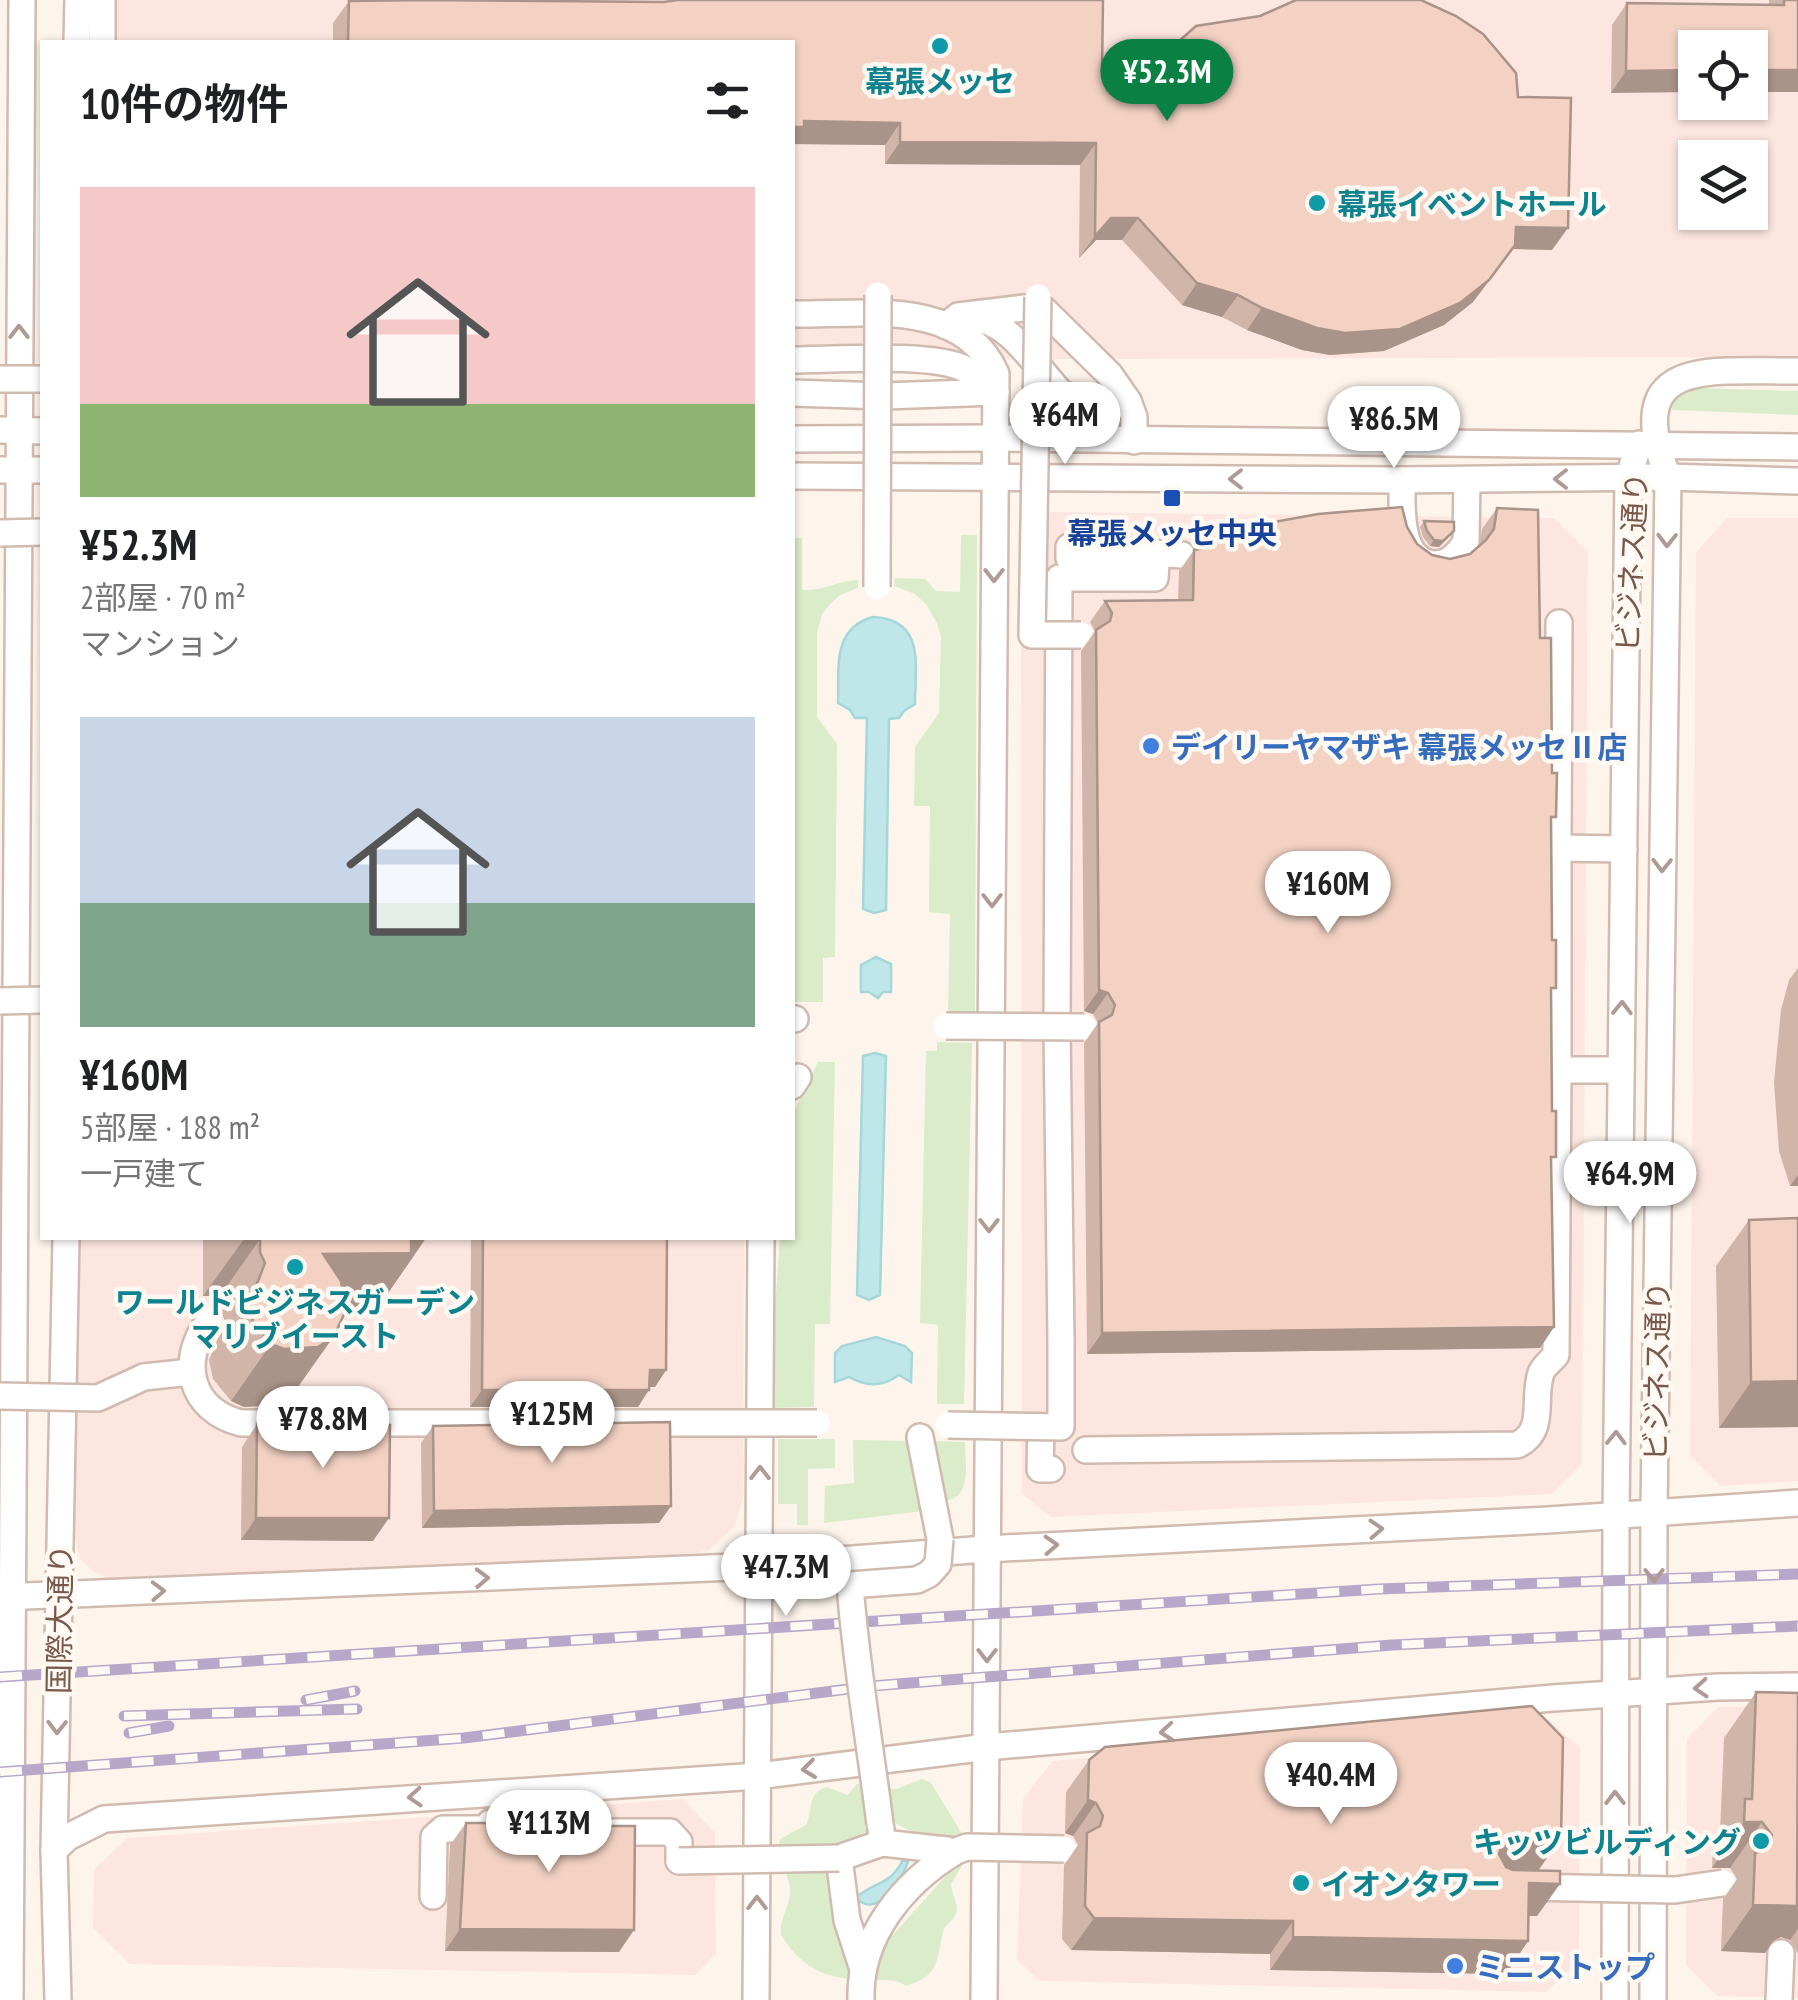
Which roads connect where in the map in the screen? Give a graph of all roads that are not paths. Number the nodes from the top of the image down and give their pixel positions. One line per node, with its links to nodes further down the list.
1 (22, 0): 17 (street, 国際大通り, one-way to 1)
2 (78, 0): 4 (street)
3 (102, 0): 5 (street)
4 (77, 40)
5 (102, 40)
6 (878, 294): 34 (street, bridge)
7 (1038, 297): 36 (street, bridge)
8 (795, 314): 9 (street)
9 (946, 326): 14 (street); 16 (street); 16 (street)
10 (795, 360): 14 (street)
11 (1798, 371): 21 (street)
12 (0, 379): 13 (street, bridge)
13 (40, 379)
14 (996, 392): 15 (street); 18 (street)
15 (795, 394)
16 (1128, 401): 20 (street)
17 (20, 430): 23 (street, 国際大通り)
18 (996, 438): 19 (street); 20 (street); 26 (street)
19 (795, 441)
20 (1134, 441): 21 (street)
21 (1647, 445): 22 (street); 25 (street, ビジネス通り); 27 (street, ビジネス通り)
22 (1798, 448)
23 (20, 470): 44 (street, 国際大通り)
24 (795, 476): 26 (street)
25 (1668, 477): 27 (street); 30 (street); 59 (street, ビジネス通り, one-way to 59)
26 (995, 478): 28 (street, one-way to 26); 61 (street, one-way to 61)
27 (1628, 479): 29 (street, one-way to 29); 38 (street, ビジネス通り)
28 (1402, 480): 29 (street); 29 (street)
29 (1466, 480)
30 (1798, 481)
31 (40, 532): 32 (street, bridge)
32 (0, 533)
33 (1182, 555): 36 (street)
34 (877, 587)
35 (1559, 623): 37 (street)
36 (1070, 635): 42 (street)
37 (1558, 848): 38 (street); 45 (street)
38 (1624, 850): 46 (street, ビジネス通り, one-way to 38)
39 (40, 1000): 40 (street, bridge)
40 (0, 1001)
41 (946, 1026): 42 (street, bridge)
42 (1057, 1026): 43 (street, bridge); 54 (street, bridge)
43 (1084, 1027)
44 (7, 1067): 64 (street, 国際大通り)
45 (1558, 1070): 46 (street); 56 (street)
46 (1621, 1070): 60 (street, ビジネス通り, one-way to 46)
47 (66, 1240): 63 (street, 国際大通り)
48 (761, 1240): 62 (street, one-way to 48)
49 (209, 1320): 50 (street, bridge)
50 (191, 1372): 51 (street, bridge); 52 (street, bridge)
51 (0, 1396)
52 (817, 1424)
53 (948, 1425): 54 (street, bridge)
54 (1041, 1428): 57 (street)
55 (920, 1437): 72 (street, bridge)
56 (1086, 1450)
57 (1051, 1469)
58 (1798, 1503): 59 (street)
59 (1654, 1512): 60 (street); 66 (street, ビジネス通り, one-way to 66)
60 (1616, 1514): 61 (street, one-way to 60); 67 (street, ビジネス通り)
61 (986, 1548): 62 (street); 68 (street, one-way to 68)
62 (759, 1566): 63 (street, one-way to 62); 69 (street)
63 (60, 1595): 64 (street); 74 (street, 国際大通り, one-way to 74)
64 (5, 1599): 83 (street, 国際大通り)
65 (1798, 1686): 66 (street, one-way to 66)
66 (1654, 1692): 67 (street); 89 (street, ビジネス通り)
67 (1614, 1694): 68 (street, one-way to 68); 88 (street, ビジネス通り, one-way to 67)
68 (986, 1748): 69 (street, one-way to 69); 87 (street)
69 (758, 1776): 74 (street, one-way to 74); 85 (street, one-way to 69)
70 (522, 1824): 79 (street)
71 (574, 1824): 76 (street, bridge)
72 (882, 1843): 75 (street); 76 (street)
73 (1064, 1849): 75 (street, bridge)
74 (54, 1850): 84 (street, 国際大通り)
75 (956, 1852): 81 (street)
76 (840, 1858): 81 (street)
77 (1723, 1883): 78 (street, bridge)
78 (1492, 1886)
79 (433, 1896)
80 (1781, 1953): 82 (street)
81 (862, 1966): 86 (street)
82 (1775, 1998)
83 (10, 2000)
84 (58, 2000)
85 (756, 2000)
86 (860, 2000)
87 (984, 2000)
88 (1615, 2000)
89 (1653, 2000)

